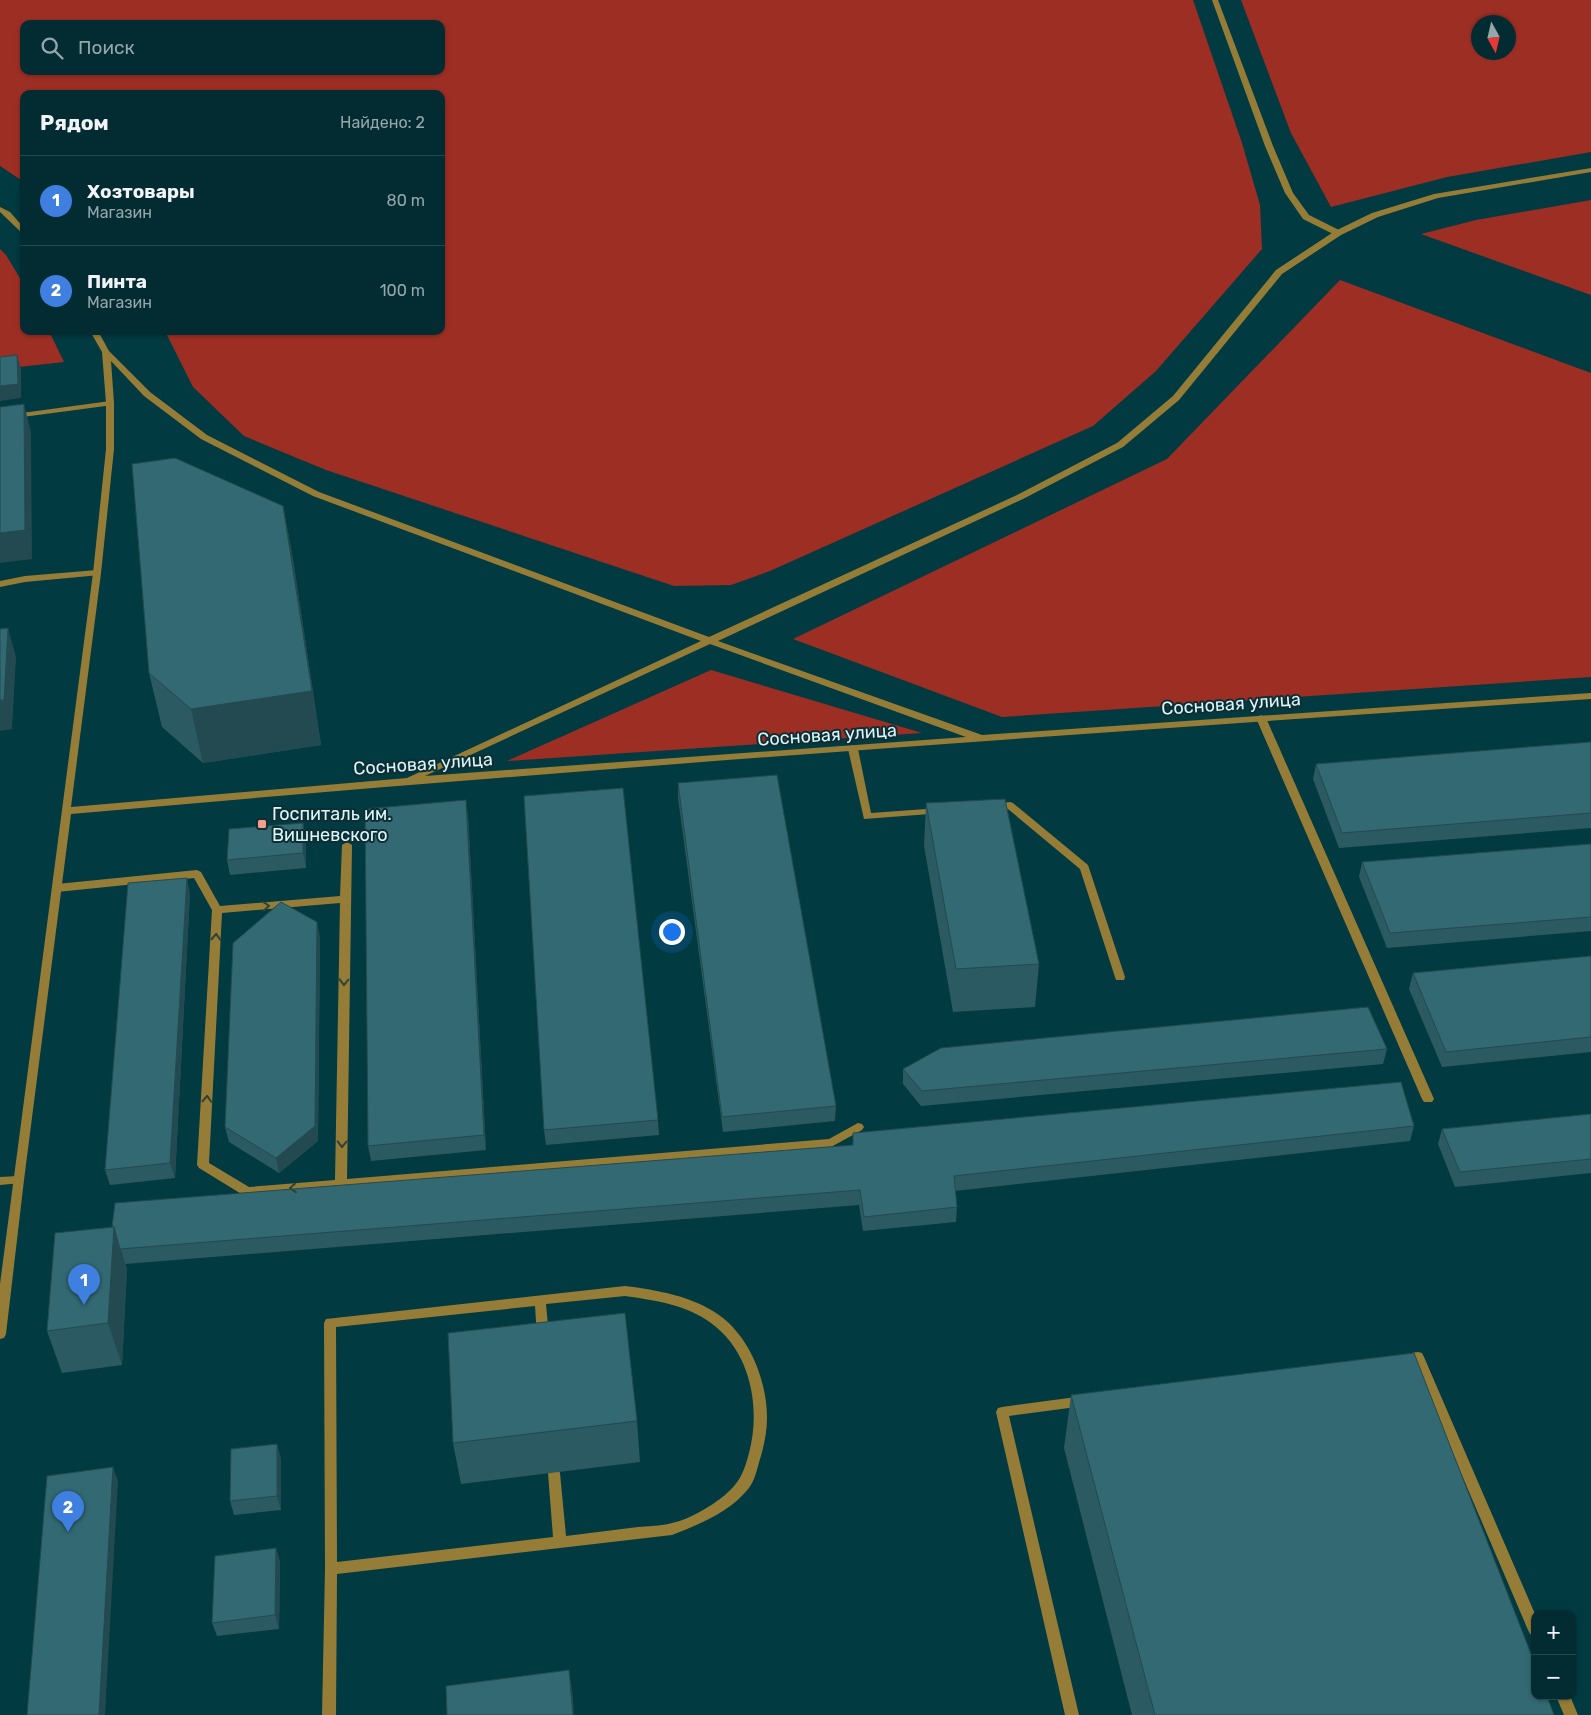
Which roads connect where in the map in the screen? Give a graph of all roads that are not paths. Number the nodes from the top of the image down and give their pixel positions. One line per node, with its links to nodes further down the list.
1 (1215, 0): 5 (street)
2 (1591, 170): 5 (street)
3 (0, 209): 4 (street)
4 (20, 229)
5 (1338, 233): 12 (street)
6 (96, 335): 7 (street)
7 (106, 352): 8 (street); 12 (street)
8 (110, 403): 9 (street); 10 (street)
9 (0, 418)
10 (97, 573): 11 (street); 20 (street)
11 (0, 584)
12 (710, 642): 15 (street); 17 (street)
13 (1591, 696): 14 (street, Сосновая улица)
14 (1261, 718): 15 (street, Сосновая улица); 26 (street)
15 (985, 740): 16 (street, Сосновая улица)
16 (853, 749): 17 (street, Сосновая улица); 19 (street)
17 (405, 782): 20 (street, Сосновая улица)
18 (981, 808): 25 (street)
19 (953, 810)
20 (67, 811): 22 (street)
21 (347, 845): 23 (street)
22 (56, 888): 24 (street); 28 (street)
23 (346, 899): 24 (street, one-way to 23); 30 (street, one-way to 30)
24 (217, 910): 30 (street, one-way to 24)
25 (1120, 977)
26 (1428, 1099)
27 (858, 1127): 30 (street)
28 (18, 1180): 29 (street); 32 (street)
29 (0, 1181)
30 (341, 1184)
31 (540, 1300): 33 (street); 37 (street); 38 (street)
32 (0, 1334)
33 (544, 1346)
34 (1388, 1361): 39 (street)
35 (1101, 1399): 42 (street)
36 (554, 1473): 37 (street)
37 (560, 1542): 38 (street)
38 (331, 1569): 41 (street)
39 (1531, 1621)
40 (1565, 1700): 43 (street)
41 (329, 1715)
42 (1072, 1715)
43 (1572, 1715)

